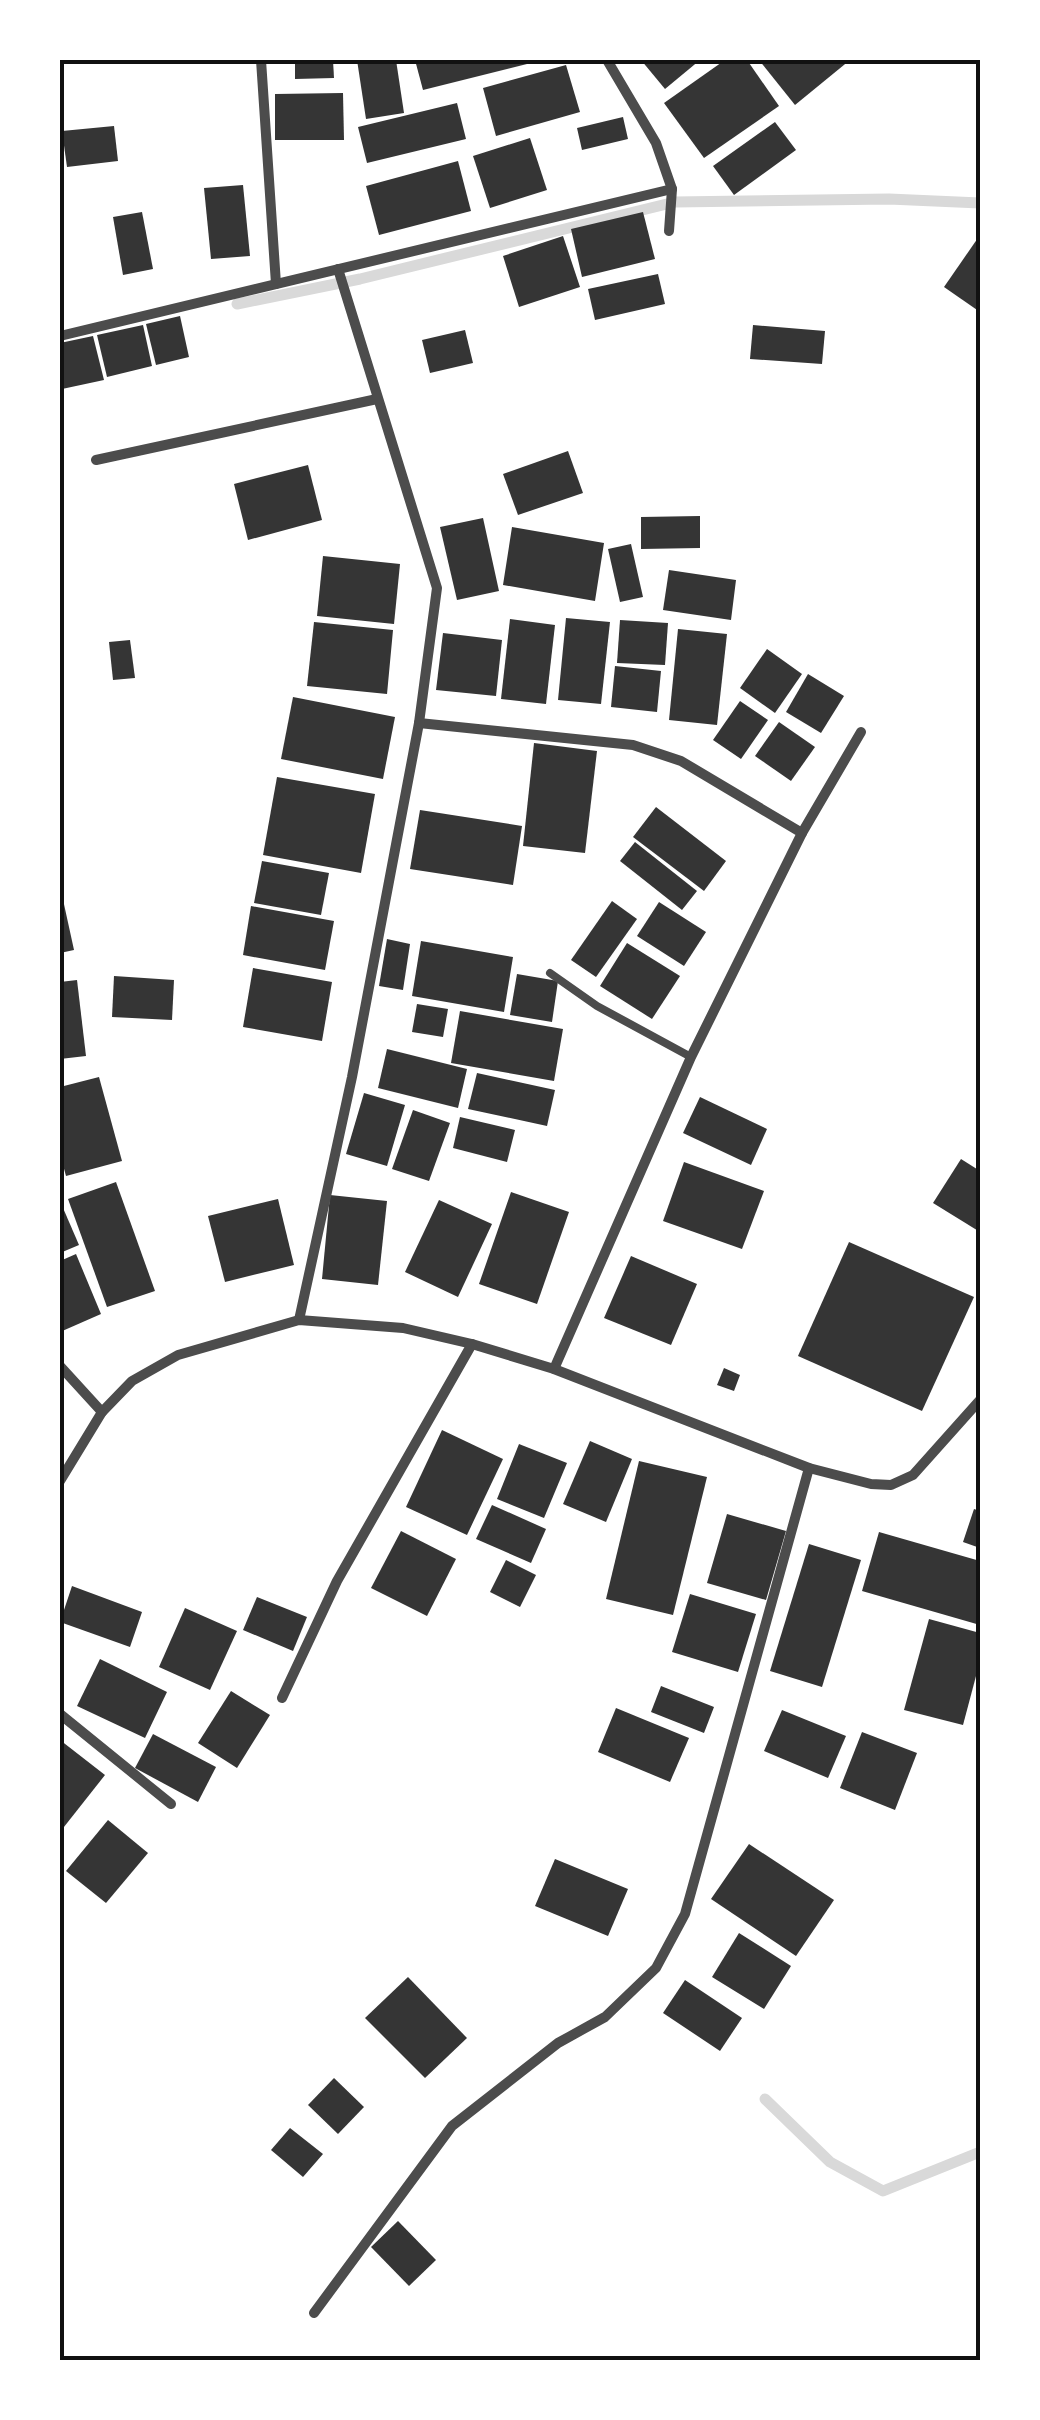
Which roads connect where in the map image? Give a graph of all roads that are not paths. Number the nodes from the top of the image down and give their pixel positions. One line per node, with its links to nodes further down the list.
1 (261, 60): 6 (street)
2 (607, 60): 3 (street)
3 (671, 193): 4 (street); 5 (street)
4 (669, 231)
5 (341, 279): 6 (street); 8 (street)
6 (276, 284): 7 (street)
7 (60, 336)
8 (377, 398): 9 (street); 10 (street)
9 (96, 460)
10 (419, 723): 12 (street); 15 (street)
11 (862, 732): 12 (street)
12 (802, 833): 14 (street)
13 (550, 973): 14 (lane)
14 (691, 1057): 18 (street)
15 (299, 1320): 16 (street); 20 (street)
16 (472, 1344): 18 (street); 23 (street)
17 (60, 1366): 20 (street)
18 (554, 1369): 21 (street)
19 (980, 1400): 21 (street)
20 (102, 1412): 22 (street)
21 (810, 1468): 26 (street)
22 (60, 1481)
23 (282, 1698)
24 (60, 1714): 25 (street)
25 (172, 1804)
26 (314, 2313)

